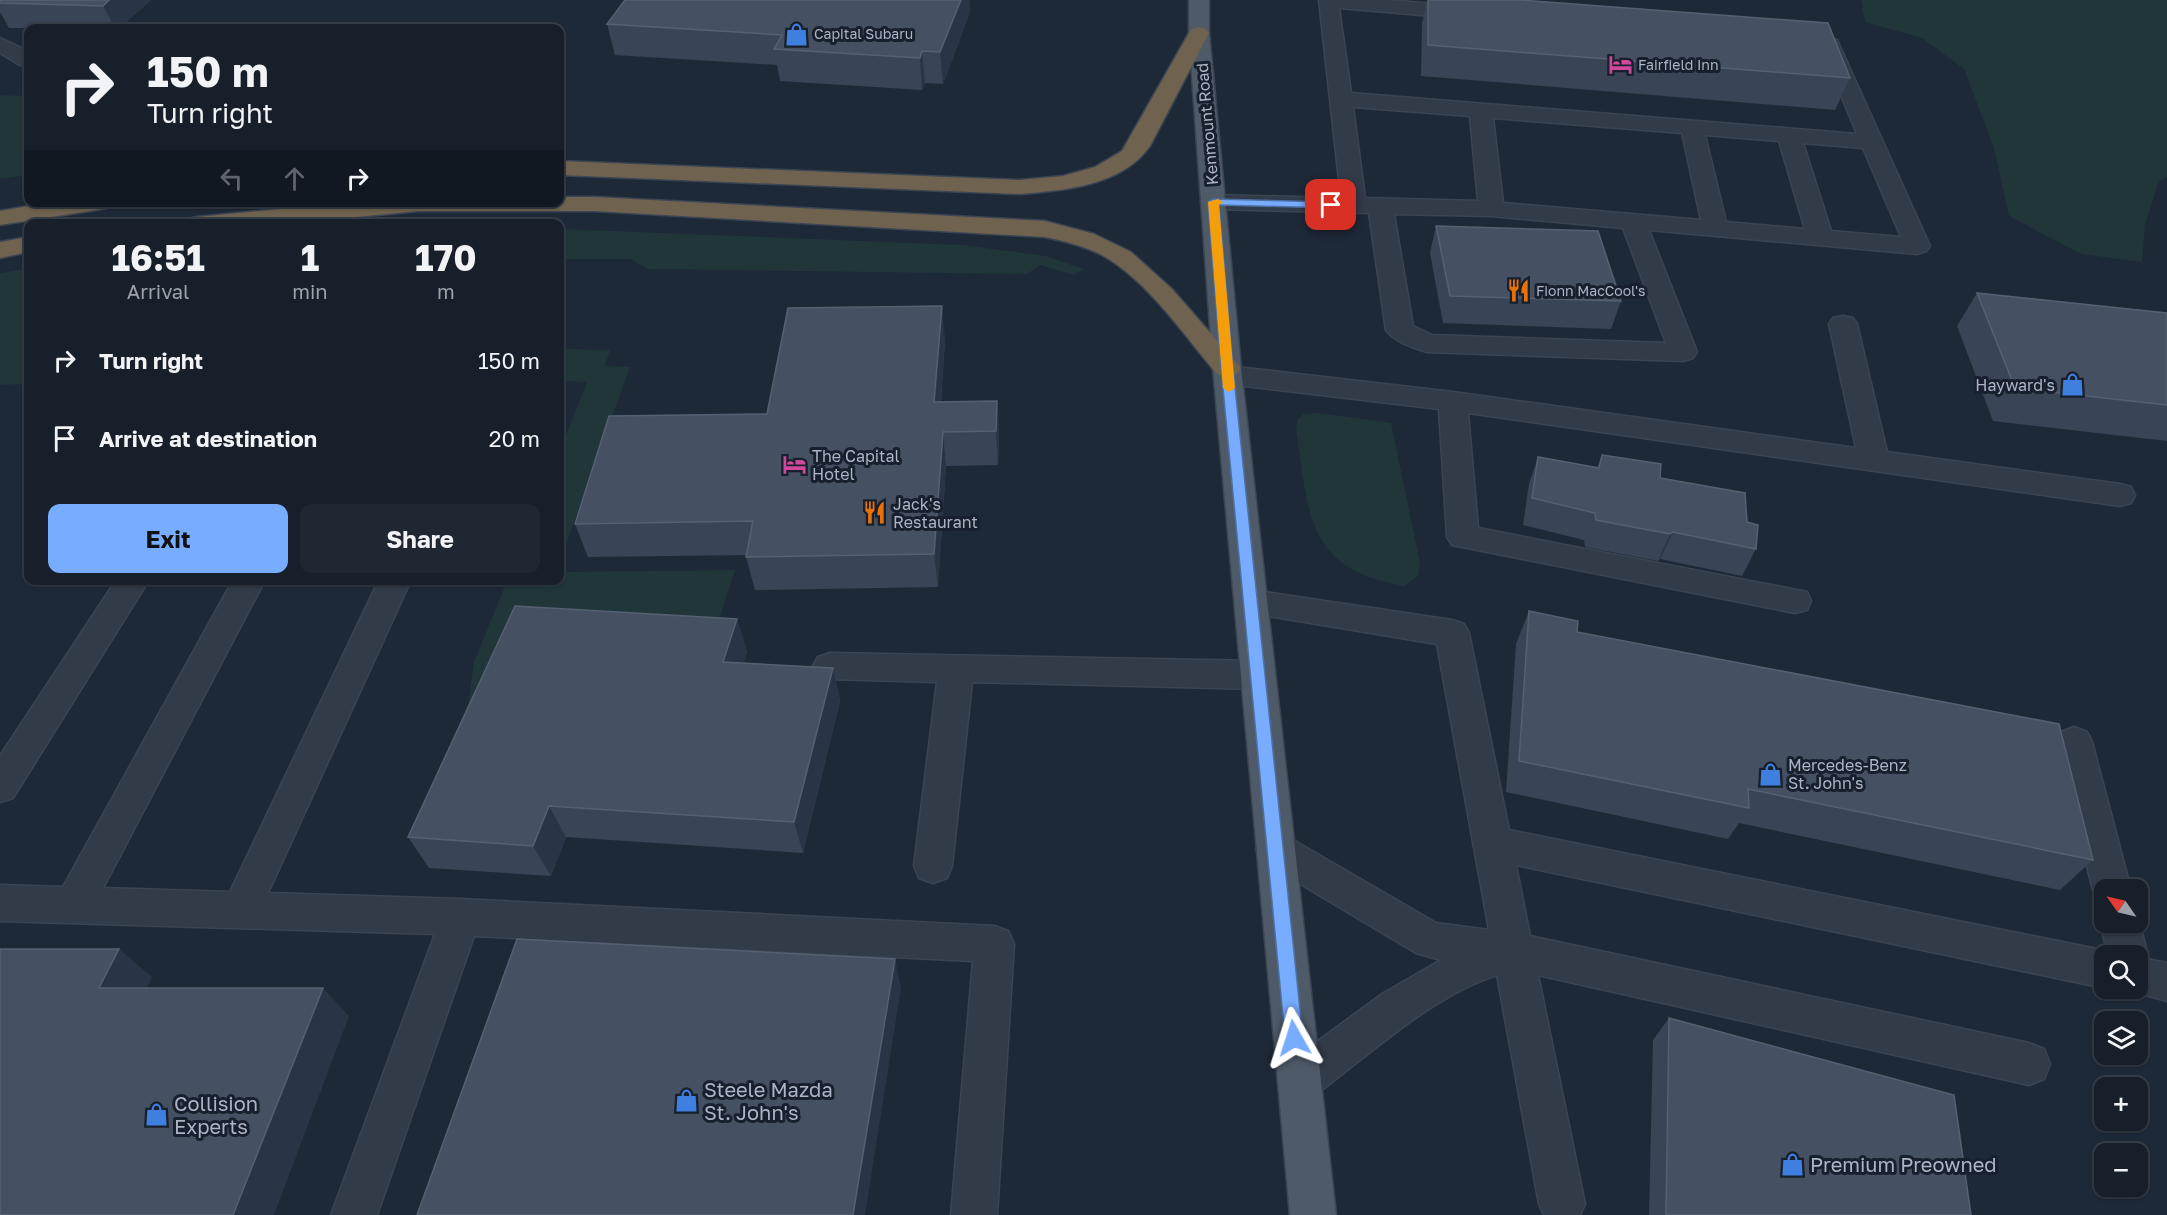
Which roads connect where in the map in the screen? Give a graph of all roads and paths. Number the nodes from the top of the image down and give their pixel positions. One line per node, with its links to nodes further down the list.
1 (1199, 0): 3 (main road, Kenmount Road)
2 (1491, 15): 7 (lane)
3 (1200, 33): 12 (highway); 13 (main road, Kenmount Road)
4 (1807, 42): 11 (lane)
5 (0, 44): 6 (lane)
6 (24, 58)
7 (1341, 99): 8 (lane); 15 (lane)
8 (1481, 110): 9 (lane); 18 (lane)
9 (1692, 128): 10 (lane); 22 (lane)
10 (1789, 135): 11 (lane); 23 (lane)
11 (1872, 142): 23 (lane)
12 (564, 168)
13 (1213, 202): 15 (lane); 27 (main road, Kenmount Road)
14 (564, 204): 27 (highway)
15 (1367, 206): 18 (lane); 21 (lane)
16 (70, 207): 19 (highway)
17 (385, 207): 20 (highway)
18 (1491, 209): 21 (lane)
19 (0, 218)
20 (252, 219)
21 (1633, 221): 22 (lane)
22 (1715, 228): 23 (lane)
23 (1820, 237)
24 (24, 246): 25 (highway)
25 (0, 250)
26 (1843, 324): 29 (lane)
27 (1227, 371): 28 (lane); 35 (main road, Kenmount Road)
28 (1453, 401): 29 (lane); 34 (lane)
29 (1874, 460): 30 (lane)
30 (2120, 495)
31 (130, 585): 40 (lane)
32 (246, 585): 46 (lane)
33 (393, 585): 47 (lane)
34 (1795, 601)
35 (1251, 602): 38 (main road, Kenmount Road); 41 (lane)
36 (830, 666): 37 (lane)
37 (956, 669): 38 (lane); 43 (lane)
38 (1258, 675): 42 (main road, Kenmount Road)
39 (2074, 742): 44 (lane)
40 (0, 787)
41 (1491, 843): 49 (lane); 50 (lane)
42 (1275, 849): 49 (lane); 54 (main road, Kenmount Road)
43 (933, 866)
44 (2109, 879)
45 (0, 903): 46 (lane)
46 (74, 905): 47 (lane)
47 (241, 910): 48 (lane)
48 (461, 917): 56 (lane); 57 (lane)
49 (1512, 951): 53 (lane); 54 (lane); 55 (lane)
50 (2094, 967)
51 (2148, 978): 52 (lane)
52 (2167, 982)
53 (2029, 1064)
54 (1299, 1081): 58 (main road, Kenmount Road)
55 (1562, 1204)
56 (354, 1215)
57 (974, 1215)
58 (1313, 1215)

